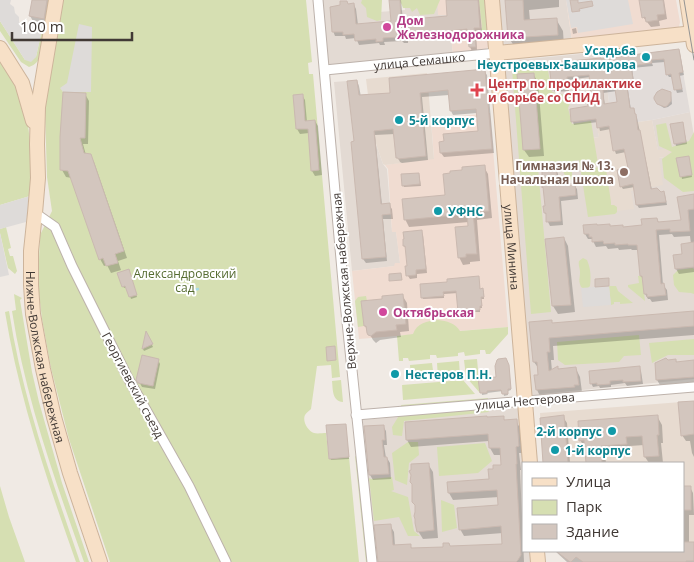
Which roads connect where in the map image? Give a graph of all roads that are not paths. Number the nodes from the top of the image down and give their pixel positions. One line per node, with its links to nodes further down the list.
1 (56, 0): 9 (street)
2 (318, 0): 10 (street, Верхне-Волжская набережная)
3 (492, 0): 7 (street, улица Минина)
4 (687, 0): 5 (street)
5 (693, 37): 7 (street, улица Семашко)
6 (0, 48): 8 (street)
7 (497, 53): 10 (street, улица Семашко); 14 (street, улица Минина)
8 (14, 69): 9 (street); 11 (street)
9 (44, 70): 11 (street)
10 (325, 70): 15 (street, Верхне-Волжская набережная)
11 (37, 144): 12 (street, Нижне-Волжская набережная)
12 (35, 213): 17 (street, Нижне-Волжская набережная); 18 (street, Георгиевский съезд)
13 (694, 387): 14 (street, улица Нестерова)
14 (525, 401): 15 (street, улица Нестерова); 16 (street, улица Минина)
15 (356, 415): 19 (street, Верхне-Волжская набережная)
16 (530, 462)
17 (100, 562)
18 (226, 562)
19 (372, 562)

